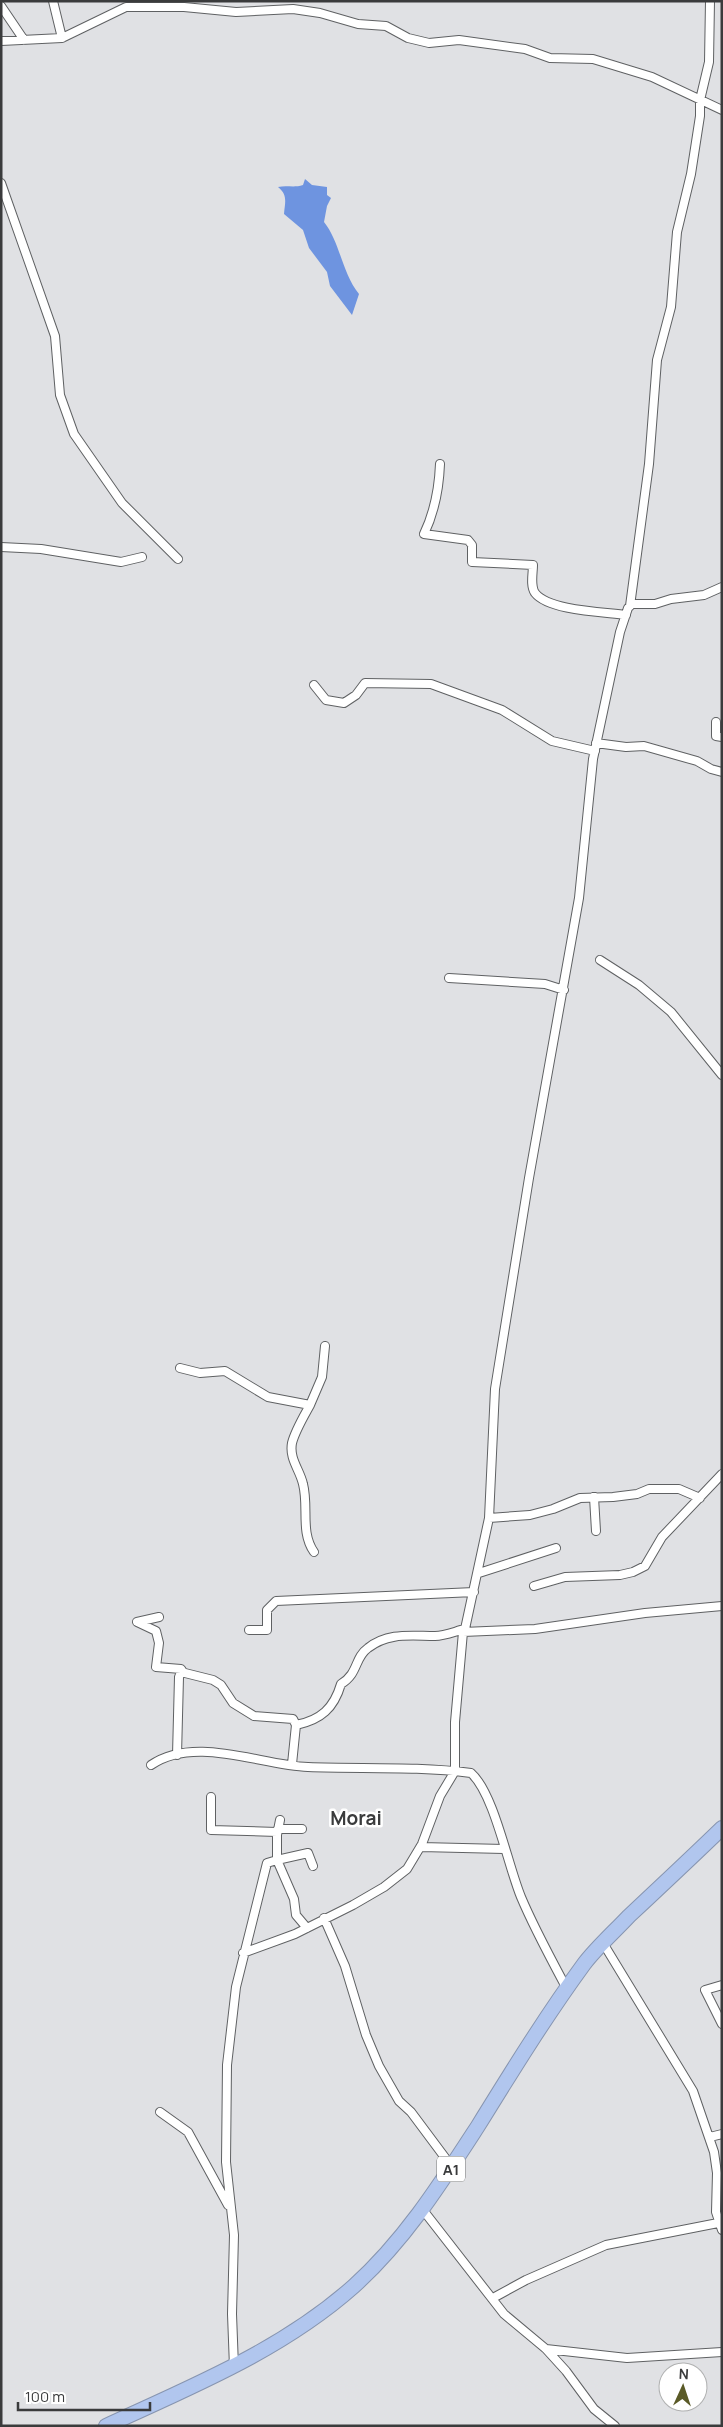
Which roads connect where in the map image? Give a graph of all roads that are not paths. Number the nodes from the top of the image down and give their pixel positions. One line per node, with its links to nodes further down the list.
1 (54, 1): 4 (street)
2 (710, 1): 7 (street)
3 (1, 6): 5 (street)
4 (62, 38): 5 (street); 7 (street)
5 (24, 40): 6 (street)
6 (1, 42)
7 (700, 100): 8 (street); 15 (street)
8 (722, 110)
9 (1, 183): 13 (street)
10 (440, 464): 16 (street)
11 (1, 547): 12 (street)
12 (142, 557)
13 (178, 560)
14 (722, 588): 15 (street)
15 (630, 606): 16 (street)
16 (626, 615): 20 (street)
17 (314, 685): 20 (street)
18 (716, 722): 19 (street)
19 (722, 737)
20 (595, 747): 21 (street); 24 (street)
21 (722, 772)
22 (600, 960): 25 (street)
23 (449, 978): 24 (street)
24 (564, 990): 32 (street)
25 (722, 1075)
26 (325, 1346): 28 (street)
27 (180, 1368): 28 (street)
28 (310, 1405): 35 (street)
29 (722, 1474): 31 (street)
30 (594, 1497): 31 (street); 32 (street); 33 (street)
31 (700, 1498): 37 (street)
32 (489, 1518): 36 (street)
33 (596, 1531)
34 (556, 1548): 36 (street)
35 (314, 1552)
36 (479, 1573): 38 (street)
37 (534, 1586)
38 (474, 1592): 41 (street); 42 (street)
39 (722, 1606): 42 (street)
40 (159, 1617): 43 (street)
41 (250, 1630)
42 (464, 1631): 44 (street); 48 (street)
43 (181, 1672): 44 (street); 45 (street)
44 (296, 1725): 46 (street)
45 (177, 1755): 46 (street); 47 (street)
46 (292, 1764): 48 (street)
47 (152, 1765)
48 (456, 1771): 54 (street); 55 (street)
49 (211, 1797): 53 (street)
50 (280, 1820): 53 (street)
51 (722, 1828): 60 (highway, A1)
52 (302, 1829): 53 (street)
53 (278, 1831): 56 (street)
54 (421, 1846): 55 (street); 58 (street)
55 (504, 1848): 63 (street)
56 (277, 1860): 57 (street); 59 (street); 61 (street)
57 (313, 1866)
58 (324, 1918): 59 (street); 68 (street)
59 (307, 1928): 61 (street)
60 (603, 1942): 63 (highway, A1); 67 (street)
61 (243, 1953): 69 (street)
62 (722, 1985): 64 (street)
63 (567, 1990): 68 (highway, A1)
64 (722, 2024)
65 (160, 2112): 69 (street)
66 (722, 2134): 67 (street)
67 (710, 2137): 71 (street)
68 (452, 2167): 70 (highway, A1)
69 (231, 2210): 75 (street)
70 (423, 2210): 72 (street); 75 (highway, A1)
71 (719, 2222): 72 (street)
72 (493, 2298): 73 (street)
73 (546, 2349): 74 (street); 77 (street)
74 (722, 2352)
75 (234, 2367): 76 (highway, A1)
76 (106, 2426)
77 (615, 2426)

